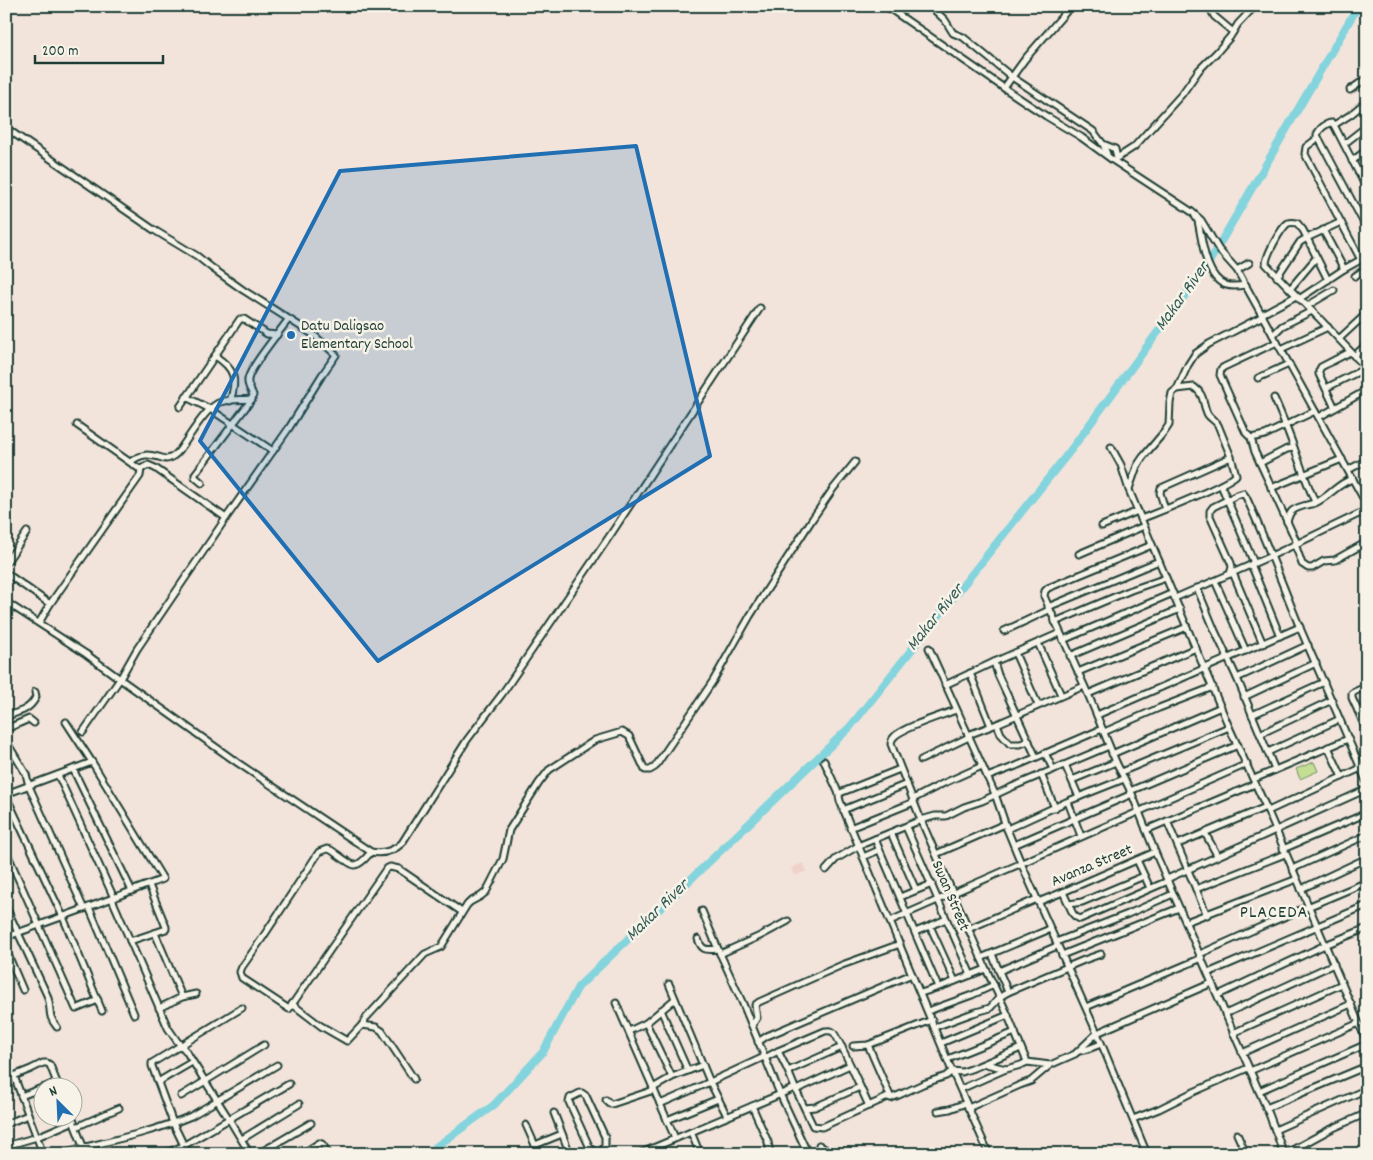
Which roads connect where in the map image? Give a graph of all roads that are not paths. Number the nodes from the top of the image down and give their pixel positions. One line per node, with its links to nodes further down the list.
1 (886, 6): 9 (street)
2 (930, 6): 7 (street)
3 (1070, 6): 7 (street)
4 (1215, 6): 6 (street)
5 (1255, 6): 6 (street)
6 (1233, 32): 20 (street)
7 (1012, 77): 9 (street); 16 (street)
8 (1367, 78): 10 (street)
9 (1004, 88): 19 (street)
10 (1350, 90)
11 (1367, 101): 12 (street)
12 (1334, 125): 15 (street); 17 (street)
13 (1367, 126): 17 (street)
14 (6, 128): 48 (street)
15 (1318, 138): 26 (street); 28 (street)
16 (1103, 144): 19 (street); 20 (street)
17 (1344, 144): 21 (street)
18 (1367, 150): 21 (street)
19 (1107, 155): 20 (street)
20 (1116, 160): 25 (street)
21 (1352, 161): 23 (street)
22 (1367, 174): 23 (street)
23 (1361, 178): 24 (street)
24 (1367, 188)
25 (1195, 215): 34 (street); 39 (street)
26 (1341, 222): 27 (street); 31 (street)
27 (1323, 230): 29 (street); 35 (street)
28 (1367, 230)
29 (1307, 238): 30 (street); 36 (street); 36 (street)
30 (1316, 258): 38 (street); 40 (street)
31 (1365, 258): 35 (street)
32 (1249, 263): 34 (street)
33 (1367, 268): 37 (street)
34 (1237, 270): 39 (street)
35 (1344, 270): 38 (street)
36 (1278, 276): 40 (street)
37 (1355, 276)
38 (1328, 280): 42 (street)
39 (1246, 285): 47 (street)
40 (1290, 289): 42 (street)
41 (1334, 290): 43 (street)
42 (1298, 297): 43 (street); 47 (street)
43 (1307, 306): 45 (street)
44 (760, 308): 245 (street)
45 (1312, 311): 49 (street); 51 (street)
46 (1367, 313): 52 (street)
47 (1262, 315): 51 (street); 63 (street)
48 (288, 320): 50 (street); 81 (street)
49 (1328, 327): 52 (street); 55 (street)
50 (277, 335): 57 (street); 62 (street)
51 (1273, 335): 53 (street)
52 (1339, 339): 56 (street)
53 (1277, 342): 55 (street); 78 (street)
54 (1366, 345): 56 (street)
55 (1281, 349): 58 (street)
56 (1352, 354): 59 (street); 64 (street)
57 (215, 356): 61 (street); 66 (street)
58 (1289, 364): 60 (street); 73 (street)
59 (1366, 368): 64 (street)
60 (1258, 378)
61 (234, 379): 62 (street); 69 (street)
62 (247, 382): 68 (street)
63 (1178, 388): 82 (street); 95 (street)
64 (1326, 388): 71 (street)
65 (1367, 390): 71 (street)
66 (186, 397): 70 (street); 72 (street)
67 (1274, 398): 76 (street)
68 (252, 399): 69 (street); 75 (street)
69 (230, 401): 72 (street)
70 (180, 407)
71 (1335, 408): 74 (street)
72 (210, 409): 75 (street); 85 (street)
73 (1315, 410): 74 (street); 76 (street)
74 (1319, 417): 83 (street)
75 (233, 424): 81 (street); 92 (street)
76 (1286, 424): 78 (street); 80 (street)
77 (77, 425): 85 (street)
78 (1251, 438): 87 (street)
79 (1111, 447): 95 (street)
80 (1294, 448): 87 (street); 90 (street)
81 (273, 451): 101 (street)
82 (1231, 457): 93 (street); 99 (street)
83 (1342, 459): 89 (street); 90 (street)
84 (1367, 460): 89 (street)
85 (130, 462): 88 (street)
86 (854, 462): 282 (street)
87 (1260, 463): 94 (street)
88 (142, 468): 101 (street); 122 (street)
89 (1348, 470): 91 (street)
90 (1303, 475): 94 (street); 97 (street)
91 (1352, 479): 97 (street); 98 (street)
92 (202, 483)
93 (1221, 485): 96 (street); 99 (street)
94 (1271, 488): 103 (street)
95 (1129, 490): 100 (street)
96 (1228, 500): 111 (street); 114 (street); 116 (street)
97 (1315, 502): 103 (street)
98 (1367, 506): 108 (street)
99 (1165, 509): 102 (street)
100 (1138, 511): 102 (street); 104 (street)
101 (226, 518): 148 (street)
102 (1141, 519): 105 (street)
103 (1287, 523): 108 (street)
104 (1102, 526)
105 (1144, 526): 109 (street); 110 (street)
106 (27, 532): 113 (street)
107 (1367, 542): 108 (street)
108 (1296, 544): 111 (street)
109 (1152, 545): 112 (street); 123 (street)
110 (1079, 554)
111 (1271, 556): 114 (street); 128 (street)
112 (1159, 561): 117 (street); 123 (street)
113 (6, 563)
114 (1253, 564): 116 (street); 131 (street)
115 (6, 573): 122 (street)
116 (1232, 573): 118 (street); 134 (street)
117 (1166, 578): 120 (street); 125 (street)
118 (1215, 580): 119 (street); 138 (street)
119 (1197, 588): 120 (street); 141 (street)
120 (1174, 595): 124 (street); 132 (street)
121 (6, 602): 126 (street)
122 (50, 604): 126 (street)
123 (1049, 608): 125 (street); 129 (street)
124 (1180, 610): 127 (street); 140 (street)
125 (1055, 622): 130 (street)
126 (39, 623): 148 (street)
127 (1187, 627): 137 (street); 145 (street)
128 (1300, 627): 131 (street); 135 (street)
129 (1004, 631)
130 (1060, 633): 132 (street); 133 (street)
131 (1280, 636): 134 (street)
132 (1063, 640): 140 (street)
133 (1038, 643): 139 (street); 156 (street)
134 (1263, 644): 138 (street)
135 (1308, 645): 143 (street); 147 (street)
136 (929, 648): 150 (street)
137 (1196, 648): 144 (street); 155 (street)
138 (1246, 651): 141 (street)
139 (1015, 653): 142 (street); 159 (street)
140 (1070, 656): 145 (street)
141 (1228, 659): 144 (street); 147 (street)
142 (994, 662): 146 (street); 164 (street)
143 (1316, 663): 149 (street); 157 (street)
144 (1204, 668): 153 (street); 165 (street)
145 (1078, 672): 151 (street)
146 (970, 673): 150 (street); 171 (street)
147 (1237, 678): 157 (street)
148 (120, 679): 176 (street); 245 (street)
149 (1324, 682): 158 (street); 166 (street)
150 (945, 685): 162 (street)
151 (1084, 686): 155 (street); 156 (street)
152 (1367, 686): 163 (street)
153 (1213, 688): 161 (street); 175 (street)
154 (35, 692): 167 (street)
155 (1088, 694): 165 (street)
156 (1061, 695): 159 (street)
157 (1244, 697): 166 (street)
158 (1332, 700): 168 (street); 177 (street)
159 (1038, 706): 164 (street)
160 (1367, 706): 163 (street)
161 (1221, 707): 172 (street); 187 (street)
162 (956, 710): 178 (street); 198 (street)
163 (1358, 710): 173 (street)
164 (1016, 714): 171 (street); 180 (street)
165 (1097, 715): 175 (street)
166 (1252, 715): 177 (street)
167 (6, 716)
168 (1340, 719): 179 (street); 185 (street)
169 (66, 722): 191 (street)
170 (34, 723): 174 (street)
171 (994, 725): 178 (street); 180 (street)
172 (1230, 726): 182 (street); 201 (street)
173 (1366, 728)
174 (6, 729)
175 (1103, 730): 183 (street); 186 (street)
176 (83, 732)
177 (1260, 734): 185 (street)
178 (969, 736): 189 (street); 195 (street)
179 (1348, 739): 184 (street); 196 (street)
180 (1028, 741): 188 (street)
181 (6, 742): 211 (street)
182 (1238, 745): 193 (street); 213 (street)
183 (1109, 746): 187 (street); 194 (street)
184 (1328, 747): 200 (street); 205 (street)
185 (1268, 752): 200 (street)
186 (1045, 753): 188 (street); 199 (street)
187 (1112, 754): 192 (street)
188 (1036, 757): 204 (street)
189 (920, 760)
190 (824, 761): 214 (street)
191 (92, 762): 197 (street); 261 (street)
192 (1116, 762): 201 (street); 207 (street)
193 (1247, 764): 208 (street); 225 (street)
194 (1065, 765): 199 (street); 207 (street)
195 (982, 766): 204 (street); 218 (street)
196 (1361, 768): 205 (street); 209 (street)
197 (73, 769): 203 (street); 267 (street)
198 (900, 769): 210 (street); 214 (street)
199 (1052, 769): 202 (street)
200 (1275, 770): 208 (street)
201 (1120, 772): 206 (street)
202 (1040, 774): 215 (street); 221 (street)
203 (58, 775): 211 (street); 272 (street)
204 (987, 777): 215 (street)
205 (1342, 777): 222 (street)
206 (1124, 779): 213 (street); 217 (street)
207 (1072, 780): 217 (street)
208 (1254, 781): 222 (street); 229 (street)
209 (1367, 783)
210 (907, 784): 218 (street); 223 (street)
211 (29, 786): 216 (street); 279 (street)
212 (1367, 789): 234 (street)
213 (1131, 793): 225 (street); 227 (street)
214 (839, 794): 223 (street)
215 (994, 794): 220 (street); 228 (street)
216 (6, 795): 285 (street)
217 (1079, 797): 219 (street)
218 (914, 801): 228 (street); 232 (street)
219 (1068, 802): 221 (street); 227 (street)
220 (1000, 808): 224 (street); 230 (street)
221 (1055, 808): 230 (street)
222 (1267, 809): 234 (street); 235 (street)
223 (843, 810): 232 (street)
224 (992, 810)
225 (1138, 812): 233 (street); 238 (street)
226 (1367, 813): 247 (street)
227 (1074, 818): 238 (street); 241 (street)
228 (921, 820): 231 (street); 248 (street)
229 (1167, 821): 233 (street); 240 (street)
230 (1006, 826): 241 (street); 248 (street)
231 (906, 827): 236 (street); 262 (street, Swan Street)
232 (850, 828): 242 (street)
233 (1146, 830): 246 (street)
234 (1275, 831): 247 (street); 249 (street)
235 (1205, 832): 240 (street); 249 (street)
236 (891, 833): 239 (street); 266 (street)
237 (1367, 835): 255 (street)
238 (1081, 836): 253 (street)
239 (875, 839): 242 (street); 243 (street)
240 (1178, 844): 254 (street)
241 (1014, 845): 253 (street)
242 (858, 846): 250 (street); 256 (street)
243 (879, 850): 250 (street); 271 (street)
244 (6, 851): 290 (street)
245 (371, 852): 335 (street)
246 (1155, 852): 252 (street, Avanza Street); 258 (street)
247 (1284, 852): 255 (street); 264 (street)
248 (936, 854): 269 (street)
249 (1217, 855): 254 (street)
250 (863, 857): 288 (street)
251 (1367, 858): 265 (street)
252 (1136, 860): 257 (street); 268 (street, Avanza Street)
253 (1021, 863): 269 (street); 274 (street)
254 (1188, 869): 258 (street); 264 (street)
255 (1292, 869): 259 (street)
256 (826, 870)
257 (1144, 876): 263 (street); 275 (street)
258 (1167, 880): 263 (street); 270 (street)
259 (1297, 880): 265 (street); 284 (street)
260 (1367, 882): 277 (street)
261 (148, 884): 267 (street); 298 (street)
262 (932, 884): 266 (street); 273 (street, Swan Street)
263 (1150, 888): 275 (street)
264 (1196, 889): 284 (street)
265 (1301, 889): 277 (street)
266 (916, 890): 271 (street)
267 (132, 891): 272 (street)
268 (1063, 892): 274 (street, Avanza Street); 275 (street)
269 (953, 894): 273 (street); 294 (street)
270 (1173, 894): 280 (street); 303 (street)
271 (900, 897): 283 (street)
272 (113, 898): 279 (street); 301 (street)
273 (938, 900): 283 (street); 286 (street, Swan Street)
274 (1037, 900): 294 (street, Avanza Street); 295 (street)
275 (1069, 904)
276 (1367, 905): 292 (street)
277 (1308, 906): 292 (street); 310 (street)
278 (6, 907): 297 (street)
279 (87, 908): 285 (street); 345 (street)
280 (1179, 908): 289 (street); 309 (street)
281 (702, 911): 306 (street)
282 (462, 912): 335 (street); 350 (street)
283 (907, 913): 288 (street); 296 (street)
284 (1207, 915): 289 (street)
285 (63, 917): 290 (street); 333 (street)
286 (946, 919): 291 (street); 318 (street, Swan Street)
287 (788, 921): 306 (street)
288 (890, 921): 302 (street)
289 (1186, 922): 310 (street)
290 (39, 925): 297 (street); 333 (street)
291 (930, 926): 296 (street); 319 (street)
292 (1317, 927): 304 (street); 316 (street)
293 (1367, 928): 304 (street)
294 (968, 929): 311 (street)
295 (1050, 929): 303 (street); 307 (street)
296 (914, 932): 324 (street)
297 (18, 933): 299 (street); 353 (street)
298 (155, 933): 301 (street); 330 (street)
299 (6, 937)
300 (698, 939): 306 (street)
301 (130, 941): 340 (street)
302 (900, 944): 317 (street); 338 (street)
303 (1057, 944): 309 (street); 315 (street)
304 (1325, 945): 312 (street); 329 (street)
305 (6, 950): 325 (street)
306 (719, 951): 336 (street)
307 (992, 954): 311 (street); 315 (street)
308 (1100, 954): 313 (street)
309 (1062, 955): 313 (street)
310 (1201, 956): 316 (street); 339 (street)
311 (980, 958): 314 (street)
312 (1334, 964): 322 (street); 346 (street)
313 (1068, 966): 326 (street); 339 (street)
314 (986, 969): 318 (street); 323 (street)
315 (999, 971): 326 (street)
316 (1208, 973): 320 (street)
317 (912, 974): 327 (street); 359 (street)
318 (971, 975): 319 (street)
319 (955, 981): 324 (street)
320 (1212, 983): 329 (street); 357 (street)
321 (669, 984): 331 (street)
322 (1342, 984): 337 (street); 358 (street)
323 (994, 985): 332 (street); 344 (street)
324 (938, 987): 327 (street)
325 (23, 990)
326 (1008, 992): 332 (street)
327 (921, 993): 344 (street)
328 (196, 994): 330 (street)
329 (1218, 995): 346 (street)
330 (182, 997): 340 (street)
331 (675, 998): 342 (street); 378 (street)
332 (1000, 998): 347 (street); 354 (street)
333 (98, 1000): 343 (street)
334 (616, 1003): 355 (street)
335 (292, 1004): 350 (street)
336 (743, 1004): 338 (street); 351 (street)
337 (1351, 1004): 352 (street); 371 (street)
338 (755, 1005): 351 (street)
339 (1086, 1007): 357 (street)
340 (159, 1008): 365 (street)
341 (242, 1008): 365 (street)
342 (661, 1010): 349 (street); 384 (street)
343 (102, 1011)
344 (928, 1012): 348 (street)
345 (134, 1014)
346 (1225, 1014): 358 (street)
347 (1008, 1015): 356 (street); 360 (street)
348 (932, 1020): 354 (street); 364 (street)
349 (646, 1023): 355 (street); 388 (street)
350 (362, 1024): 391 (street)
351 (752, 1025): 359 (street)
352 (1362, 1025): 361 (street); 383 (street)
353 (57, 1027)
354 (935, 1027): 360 (street)
355 (629, 1031): 397 (street)
356 (1015, 1032): 368 (street); 373 (street)
357 (1097, 1033): 362 (street); 370 (street)
358 (1233, 1033): 371 (street)
359 (758, 1042): 372 (street)
360 (942, 1043): 373 (street)
361 (1367, 1043): 401 (street)
362 (1101, 1044): 370 (street); 424 (street)
363 (264, 1045): 392 (street)
364 (868, 1045): 366 (street); 407 (street)
365 (181, 1046): 374 (street); 393 (street)
366 (853, 1046)
367 (842, 1047): 369 (street); 379 (street); 385 (street)
368 (1022, 1048): 375 (street); 376 (street)
369 (778, 1051): 372 (street); 385 (street)
370 (1078, 1052): 380 (street)
371 (1242, 1053): 383 (street)
372 (765, 1057): 394 (street); 403 (street)
373 (948, 1059): 386 (street)
374 (192, 1062): 392 (street); 393 (street)
375 (1027, 1062): 380 (street); 382 (street)
376 (982, 1064): 382 (street); 386 (street)
377 (277, 1065): 408 (street)
378 (703, 1065): 384 (street); 394 (street)
379 (850, 1065): 396 (street); 398 (street)
380 (1050, 1065): 412 (street)
381 (1367, 1066): 417 (street)
382 (1006, 1069): 399 (street)
383 (1249, 1070): 401 (street); 424 (street)
384 (688, 1071): 388 (street)
385 (788, 1071): 398 (street)
386 (952, 1071): 399 (street); 407 (street)
387 (14, 1076): 389 (street); 390 (street); 404 (street)
388 (672, 1077): 397 (street)
389 (6, 1078)
390 (55, 1078)
391 (414, 1079)
392 (206, 1081): 405 (street); 408 (street)
393 (158, 1082): 427 (street)
394 (710, 1082): 406 (street); 411 (street)
395 (289, 1084): 423 (street)
396 (860, 1087): 414 (street); 416 (street)
397 (653, 1089): 409 (street); 411 (street)
398 (795, 1089): 403 (street); 416 (street)
399 (961, 1089): 412 (street)
400 (1367, 1089): 433 (street)
401 (1259, 1091): 417 (street)
402 (32, 1092): 404 (street)
403 (780, 1094): 413 (street); 461 (street)
404 (21, 1096): 421 (street)
405 (181, 1096)
406 (718, 1098): 422 (street); 426 (street)
407 (891, 1098): 414 (street)
408 (218, 1100): 423 (street); 427 (street)
409 (606, 1100)
410 (300, 1104): 438 (street)
411 (660, 1104): 426 (street)
412 (967, 1105): 418 (street); 463 (street)
413 (752, 1106): 422 (street); 460 (street)
414 (869, 1106): 416 (street)
415 (119, 1108): 425 (street)
416 (805, 1108)
417 (1266, 1108): 433 (street)
418 (938, 1111)
419 (1367, 1113): 466 (street)
420 (554, 1114): 435 (street)
421 (28, 1115): 429 (street); 437 (street)
422 (727, 1116): 434 (street)
423 (229, 1119): 438 (street); 442 (street)
424 (1133, 1119): 464 (street)
425 (82, 1120)
426 (667, 1120): 439 (street)
427 (173, 1123): 442 (street); 443 (street)
428 (311, 1123): 453 (street)
429 (6, 1124)
430 (526, 1125): 440 (street)
431 (58, 1128): 437 (street)
432 (76, 1128): 443 (street)
433 (1276, 1130): 466 (street)
434 (691, 1132): 439 (street); 459 (street)
435 (562, 1134): 440 (street); 457 (street)
436 (1237, 1134): 465 (street)
437 (37, 1136): 446 (street); 447 (street)
438 (242, 1138): 452 (street)
439 (675, 1138): 458 (street)
440 (535, 1145): 456 (street)
441 (819, 1145): 462 (street)
442 (183, 1146): 450 (street); 451 (street)
443 (84, 1147): 444 (street); 449 (street)
444 (72, 1152): 448 (street)
445 (601, 1153): 445 (street)
446 (10, 1154)
447 (43, 1154)
448 (58, 1154)
449 (86, 1154)
450 (164, 1154)
451 (188, 1154)
452 (250, 1154)
453 (258, 1154)
454 (302, 1154): 455 (street)
455 (329, 1154)
456 (539, 1154)
457 (570, 1154)
458 (639, 1154)
459 (700, 1154)
460 (770, 1154)
461 (808, 1154)
462 (829, 1154)
463 (989, 1154)
464 (1147, 1154)
465 (1246, 1154)
466 (1285, 1154)

